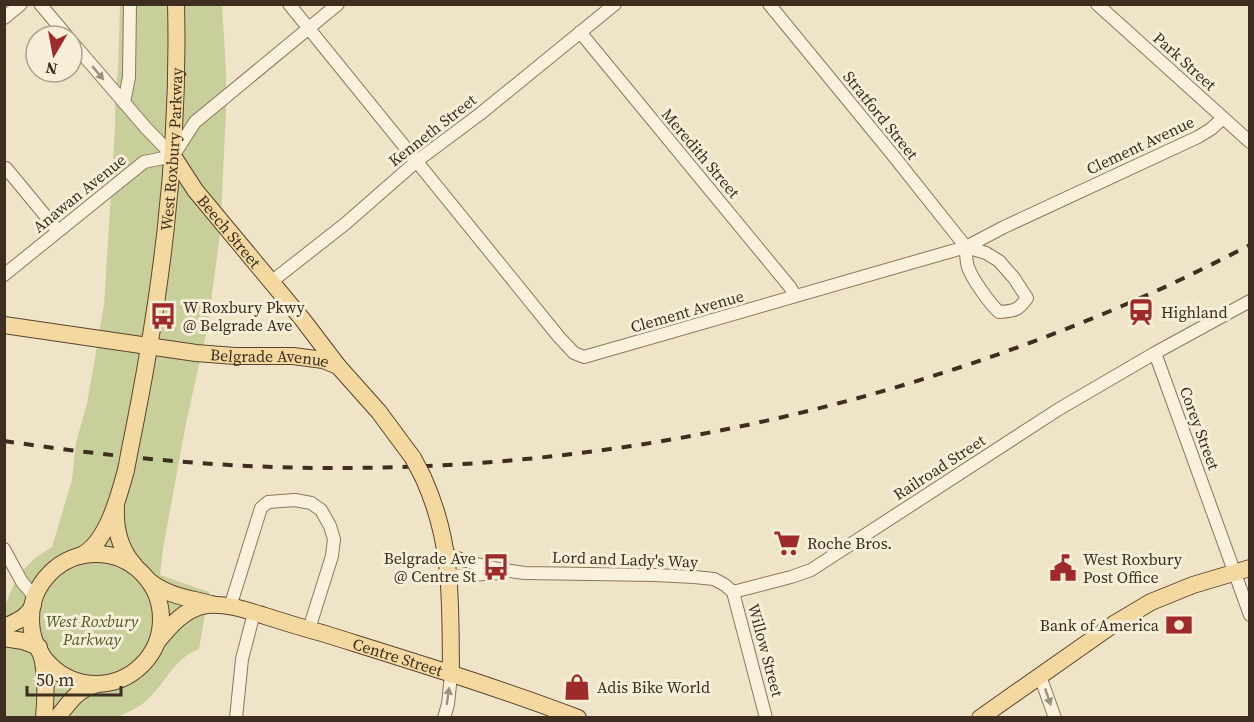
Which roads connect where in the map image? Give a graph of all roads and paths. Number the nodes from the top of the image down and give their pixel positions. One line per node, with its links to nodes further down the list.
1 (21, 4): 10 (street)
2 (40, 4): 11 (street)
3 (130, 4): 15 (street)
4 (176, 4): 18 (main road, West Roxbury Parkway)
5 (289, 4): 12 (street, Clement Avenue)
6 (338, 4): 12 (street)
7 (615, 4): 13 (street, Kenneth Street)
8 (769, 4): 22 (street, Stratford Street)
9 (1097, 4): 16 (street, Park Street)
10 (4, 18)
11 (57, 24)
12 (309, 28): 18 (street); 19 (street, Clement Avenue)
13 (580, 32): 19 (street, Kenneth Street); 25 (street, Meredith Street)
14 (84, 56): 15 (street, Beech Street, one-way to 15)
15 (124, 103): 18 (street, Beech Street)
16 (1223, 118): 17 (street, Park Street); 22 (street, Clement Avenue)
17 (1250, 142)
18 (173, 156): 21 (street, Anawan Avenue); 24 (main road, Beech Street); 28 (main road, West Roxbury Parkway)
19 (417, 161): 24 (street, Kenneth Street); 25 (street, Clement Avenue)
20 (6, 168): 21 (street)
21 (58, 231): 23 (street, Anawan Avenue)
22 (966, 247): 22 (street, Stratford Street); 25 (street, Clement Avenue)
23 (4, 275)
24 (271, 282): 30 (main road, Beech Street)
25 (795, 296)
26 (1250, 301): 29 (street)
27 (4, 326): 28 (main road, Belgrade Avenue)
28 (149, 348): 30 (main road, Belgrade Avenue); 31 (main road, West Roxbury Parkway, bridge)
29 (1155, 353): 36 (street, Corey Street); 40 (street, Railroad Street)
30 (338, 366): 33 (main road, Belgrade Avenue, bridge)
31 (116, 506): 34 (main road, West Roxbury Parkway); 35 (main road, West Roxbury Parkway)
32 (4, 549): 41 (street)
33 (447, 554): 37 (street, Lord and Lady's Way); 38 (main road, Belgrade Avenue)
34 (80, 556): 35 (main road); 41 (main road)
35 (136, 567): 39 (main road)
36 (1242, 570): 44 (street, Corey Street); 51 (main road)
37 (512, 572): 38 (street, Lord and Lady's Way); 40 (street, Lord and Lady's Way)
38 (449, 576): 50 (main road, Belgrade Avenue)
39 (149, 581): 42 (main road, Centre Street); 48 (main road)
40 (733, 592): 58 (street, Willow Street)
41 (34, 601): 45 (main road); 49 (main road)
42 (223, 606): 43 (main road, Centre Street); 46 (street); 48 (main road, Centre Street)
43 (254, 613): 46 (main road, Centre Street); 55 (street)
44 (1250, 615)
45 (4, 627)
46 (309, 629): 50 (main road, Centre Street)
47 (4, 638): 49 (main road)
48 (157, 642): 52 (main road)
49 (40, 650): 52 (main road); 53 (main road)
50 (451, 675): 56 (street, one-way to 50); 57 (main road, Centre Street)
51 (1041, 676): 59 (main road); 60 (street, one-way to 60)
52 (103, 683): 54 (main road)
53 (44, 717)
54 (57, 717)
55 (236, 717)
56 (444, 717)
57 (578, 717)
58 (766, 717)
59 (980, 717)
60 (1055, 717)

